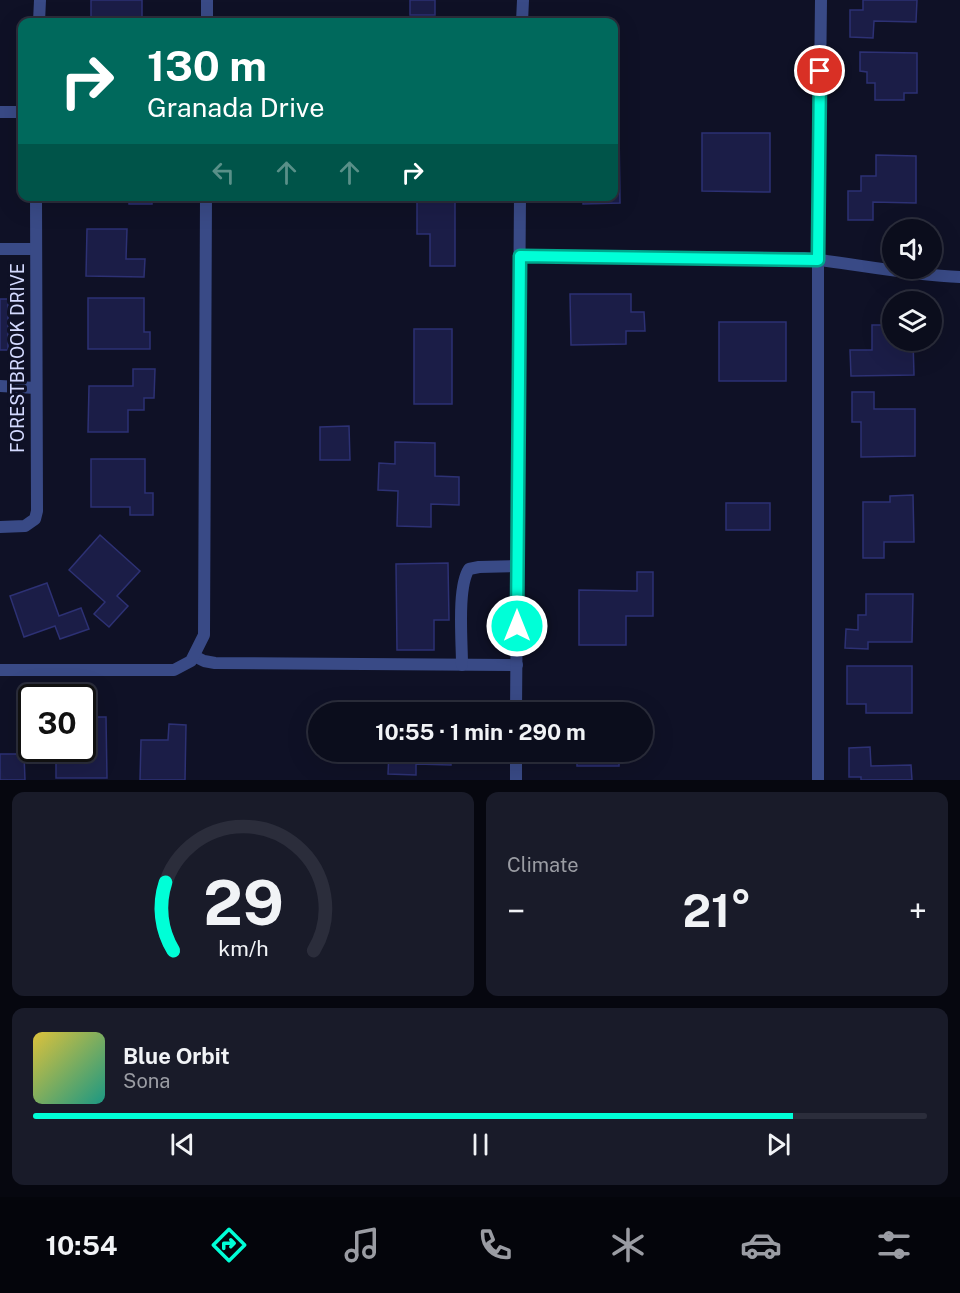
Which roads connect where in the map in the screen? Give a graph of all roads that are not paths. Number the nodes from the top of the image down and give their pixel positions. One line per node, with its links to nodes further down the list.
1 (40, 0): 5 (street)
2 (207, 0): 6 (street)
3 (523, 0): 7 (street)
4 (821, 0): 16 (street)
5 (39, 18)
6 (207, 18)
7 (522, 18)
8 (0, 112): 9 (street)
9 (18, 112)
10 (36, 201): 14 (street, FORESTBROOK DRIVE)
11 (206, 201): 22 (street)
12 (520, 201): 15 (street)
13 (0, 249): 14 (street)
14 (36, 249): 19 (street, FORESTBROOK DRIVE)
15 (520, 256): 16 (street); 21 (street)
16 (818, 260): 17 (street); 29 (street)
17 (960, 277)
18 (0, 386): 19 (street)
19 (36, 388): 20 (street, FORESTBROOK DRIVE)
20 (0, 527)
21 (517, 566): 23 (street); 24 (street)
22 (194, 656): 23 (street); 25 (street)
23 (462, 665): 24 (street)
24 (517, 665): 26 (street)
25 (0, 670)
26 (516, 702)
27 (516, 762): 28 (street)
28 (516, 780)
29 (818, 780)

